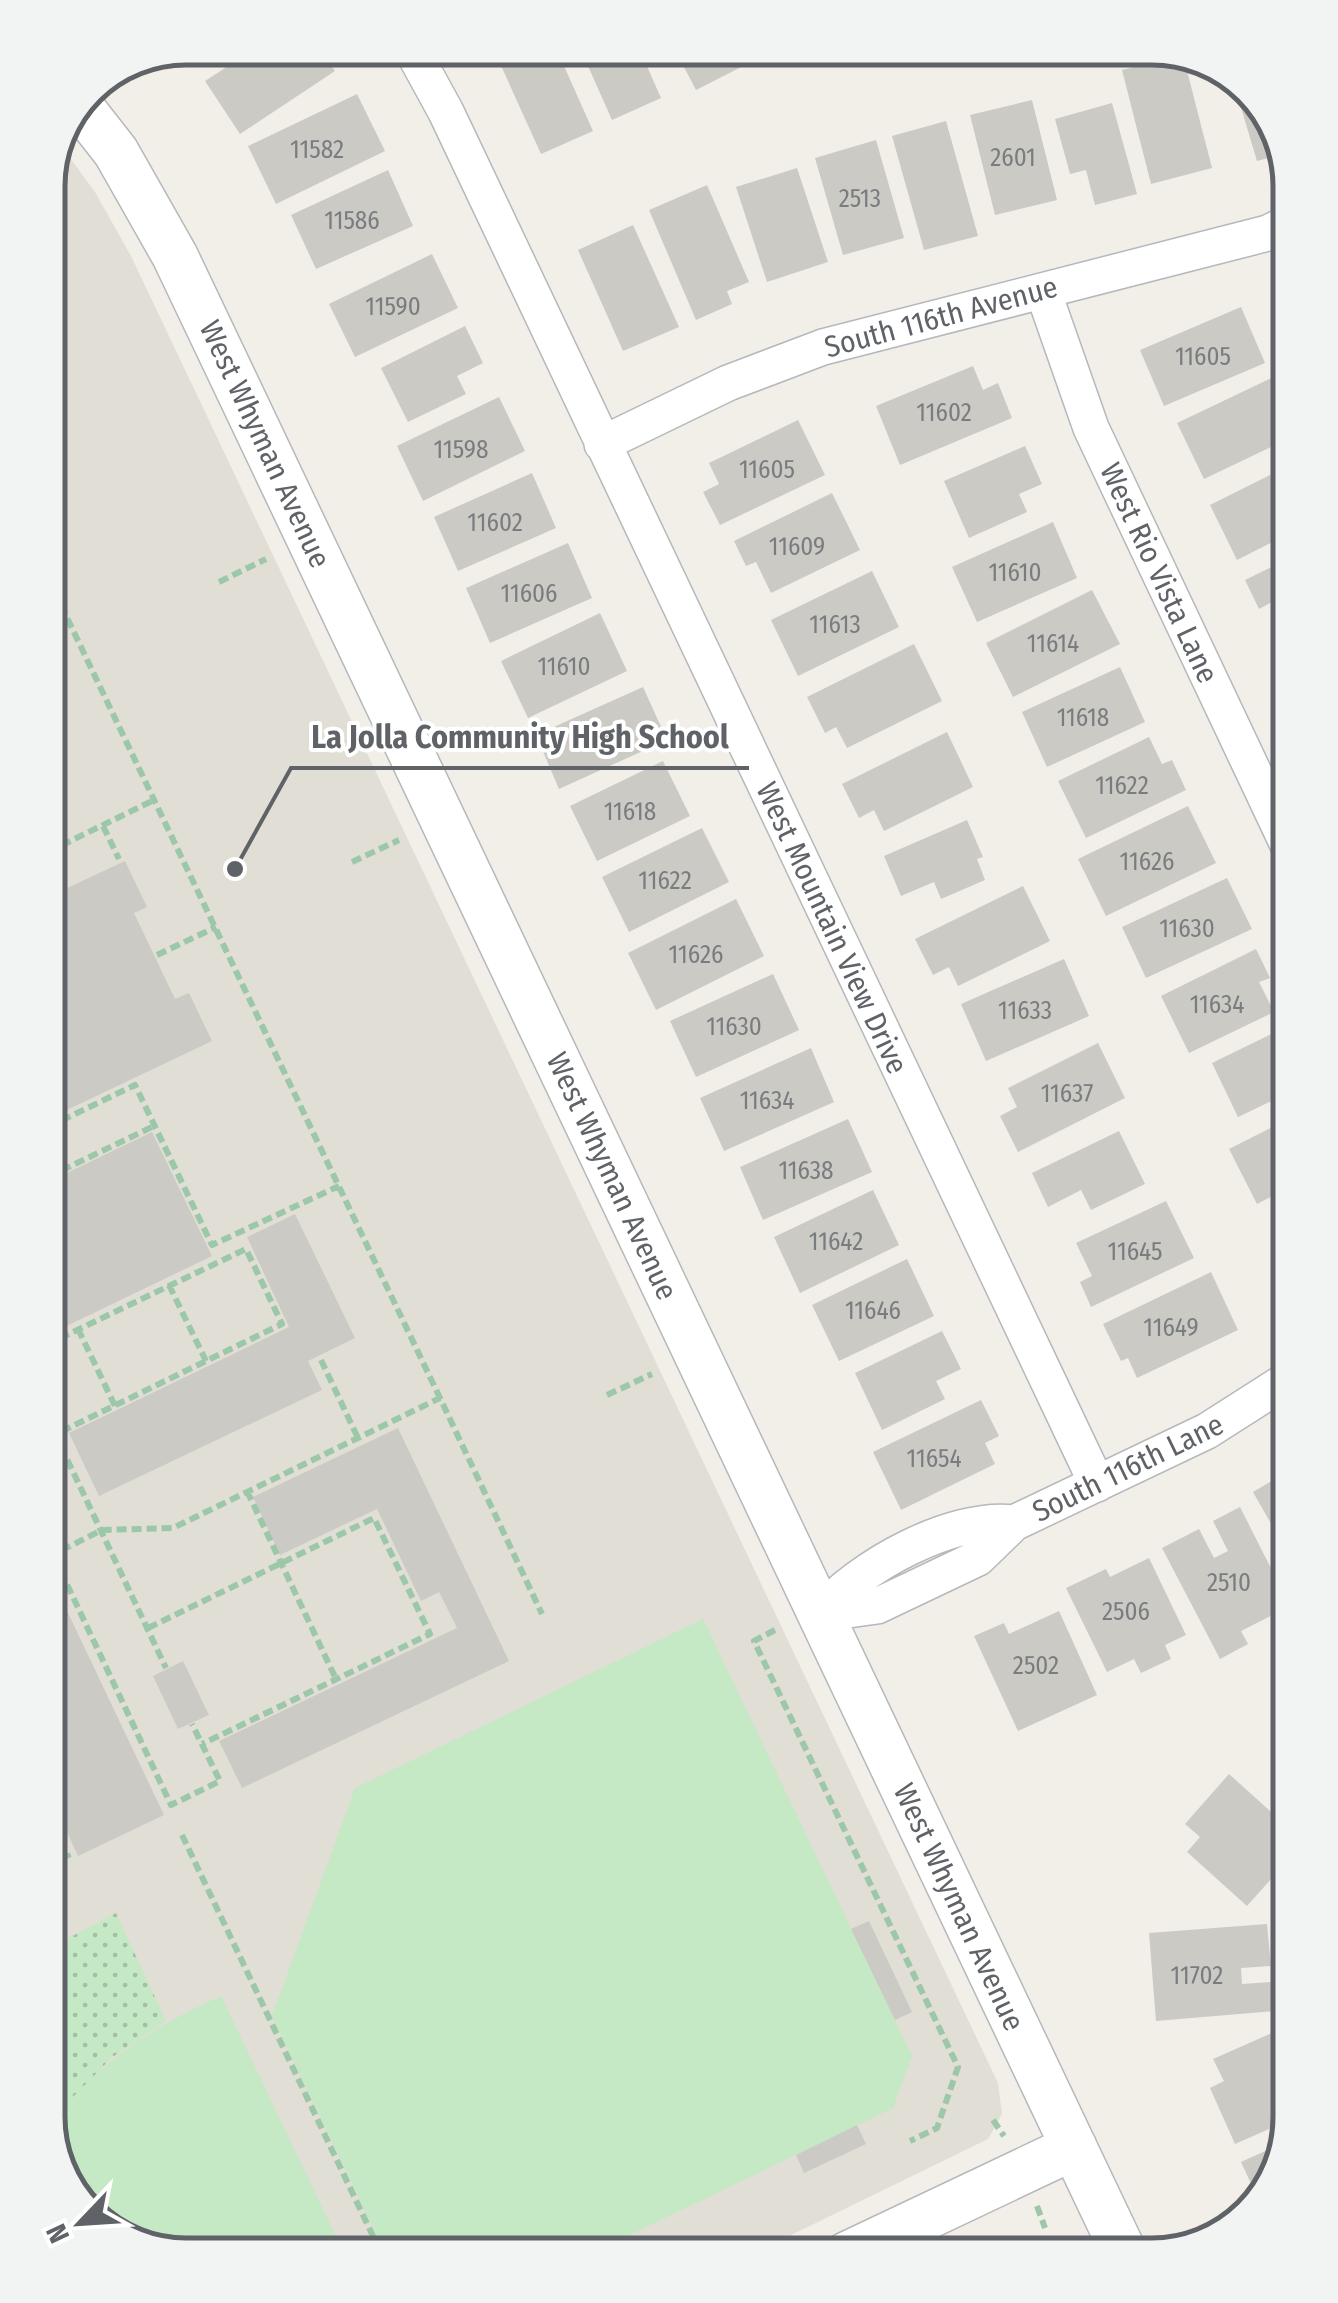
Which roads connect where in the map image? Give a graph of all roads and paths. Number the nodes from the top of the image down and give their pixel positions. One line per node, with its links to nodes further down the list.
1 (419, 65): 5 (street, West Mountain View Drive)
2 (88, 116): 44 (street, West Whyman Avenue)
3 (1273, 230): 4 (street, South 116th Avenue)
4 (1043, 290): 5 (street, South 116th Avenue); 10 (street, West Rio Vista Lane)
5 (602, 444): 37 (street, West Mountain View Drive)
6 (266, 560): 7 (path)
7 (219, 582)
8 (65, 615): 9 (path)
9 (154, 800): 11 (path); 16 (path)
10 (1273, 813)
11 (103, 826): 13 (path); 14 (path)
12 (400, 840): 15 (path)
13 (65, 844)
14 (119, 859)
15 (352, 862)
16 (216, 928): 17 (path); 21 (path)
17 (157, 955)
18 (65, 1118): 19 (path)
19 (154, 1126): 20 (path); 22 (path)
20 (65, 1168)
21 (338, 1186): 22 (path); 32 (path)
22 (212, 1244): 23 (path)
23 (220, 1261): 24 (path); 28 (path)
24 (170, 1286): 25 (path); 28 (path)
25 (78, 1329): 26 (path); 33 (path)
26 (65, 1336)
27 (321, 1360): 35 (path)
28 (206, 1362): 33 (path)
29 (652, 1374): 31 (path)
30 (1273, 1389): 37 (street, South 116th Lane)
31 (607, 1395)
32 (440, 1398): 35 (path); 43 (path)
33 (115, 1406): 34 (path)
34 (65, 1429)
35 (358, 1438): 38 (path)
36 (65, 1462): 39 (path)
37 (1097, 1484): 44 (street, South 116th Lane)
38 (247, 1492): 39 (path); 41 (path)
39 (102, 1530): 40 (path); 45 (path)
40 (65, 1548)
41 (282, 1563): 45 (path); 48 (path); 48 (path)
42 (65, 1586): 50 (path)
43 (542, 1614)
44 (820, 1614): 55 (street, West Whyman Avenue)
45 (148, 1628): 47 (path)
46 (775, 1630): 54 (path)
47 (166, 1668)
48 (336, 1679): 50 (path)
49 (192, 1724): 50 (path)
50 (202, 1744)
51 (182, 1835): 56 (path)
52 (65, 1850): 53 (path)
53 (69, 1858)
54 (910, 2141)
55 (1074, 2147): 57 (street); 58 (street, West Whyman Avenue)
56 (374, 2238)
57 (884, 2238)
58 (1117, 2238)

